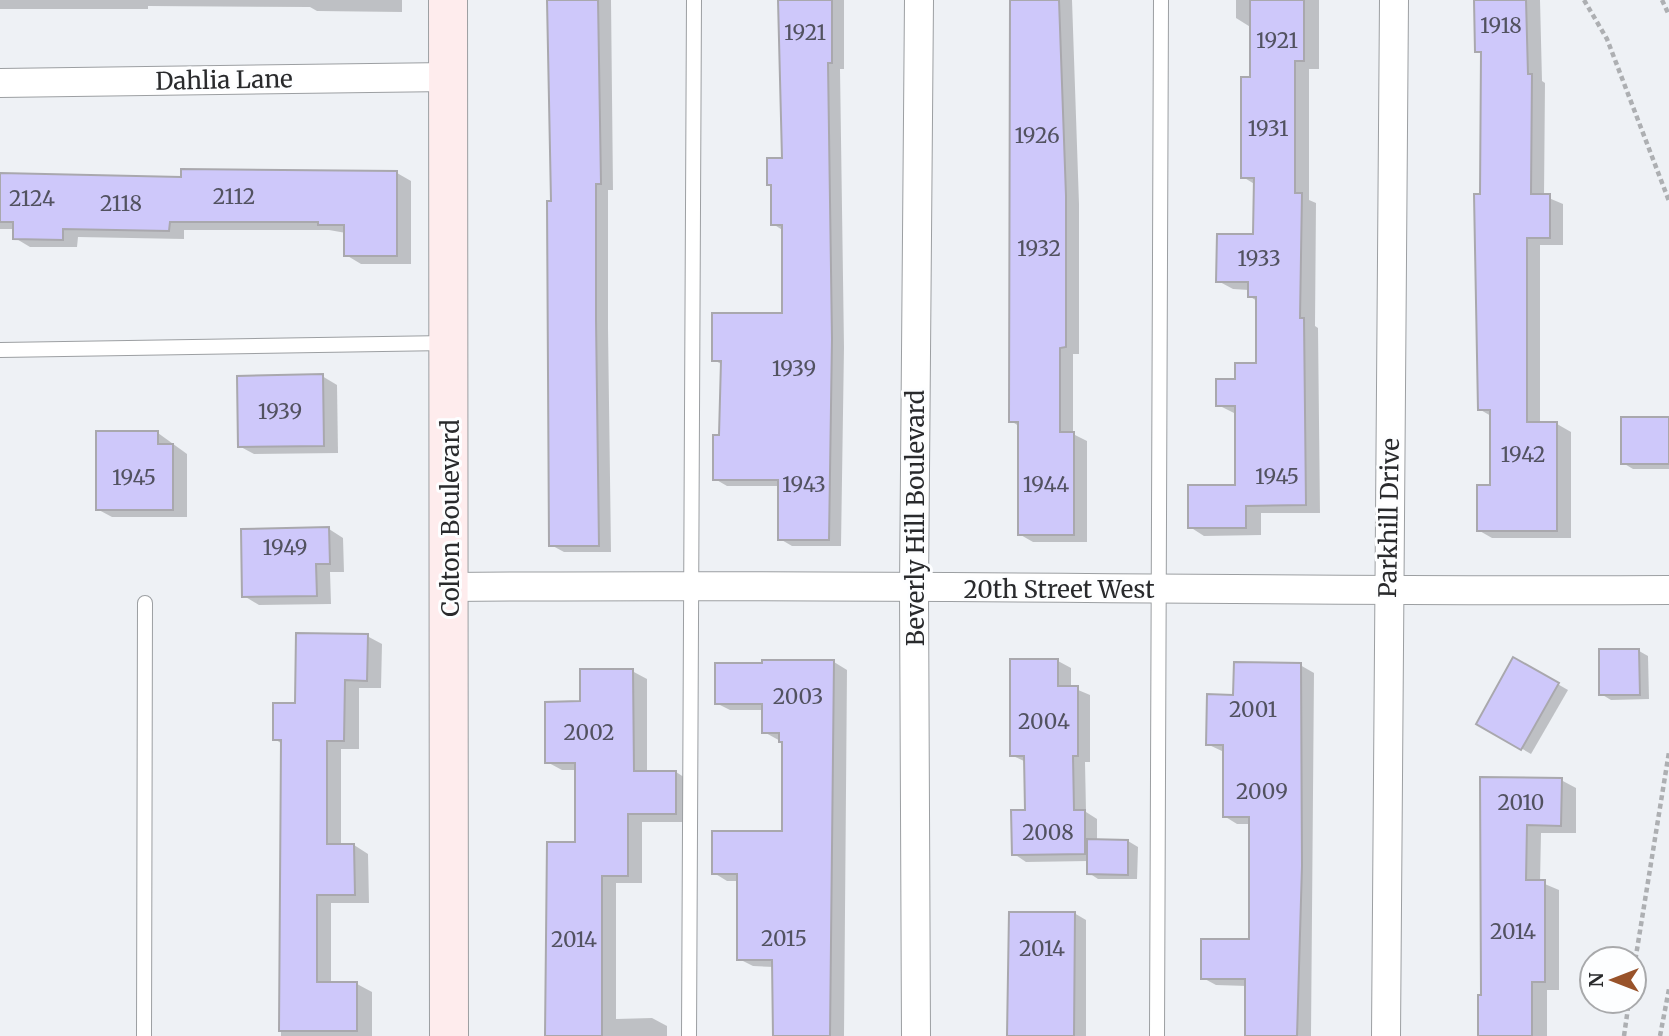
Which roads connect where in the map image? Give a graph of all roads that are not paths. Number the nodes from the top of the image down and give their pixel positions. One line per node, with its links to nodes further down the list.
1 (448, 0): 6 (street, Colton Boulevard)
2 (694, 0): 10 (lane)
3 (919, 0): 12 (street, Beverly Hill Boulevard)
4 (1161, 0): 13 (lane)
5 (1394, 0): 15 (street, Parkhill Drive)
6 (448, 77): 7 (street, Dahlia Lane); 8 (street, Colton Boulevard)
7 (0, 83)
8 (449, 343): 9 (lane); 11 (street, Colton Boulevard)
9 (0, 351)
10 (691, 585): 11 (street, 20th Street West); 12 (street, 20th Street West); 19 (lane)
11 (450, 587): 18 (street, Colton Boulevard)
12 (914, 589): 13 (street, 20th Street West); 20 (street, Beverly Hill Boulevard)
13 (1159, 589): 15 (street, 20th Street West); 21 (lane)
14 (1669, 590): 15 (street, 20th Street West)
15 (1388, 592): 22 (street, Parkhill Drive)
16 (145, 603): 17 (lane)
17 (144, 1036)
18 (449, 1036)
19 (689, 1036)
20 (916, 1036)
21 (1157, 1036)
22 (1386, 1036)

